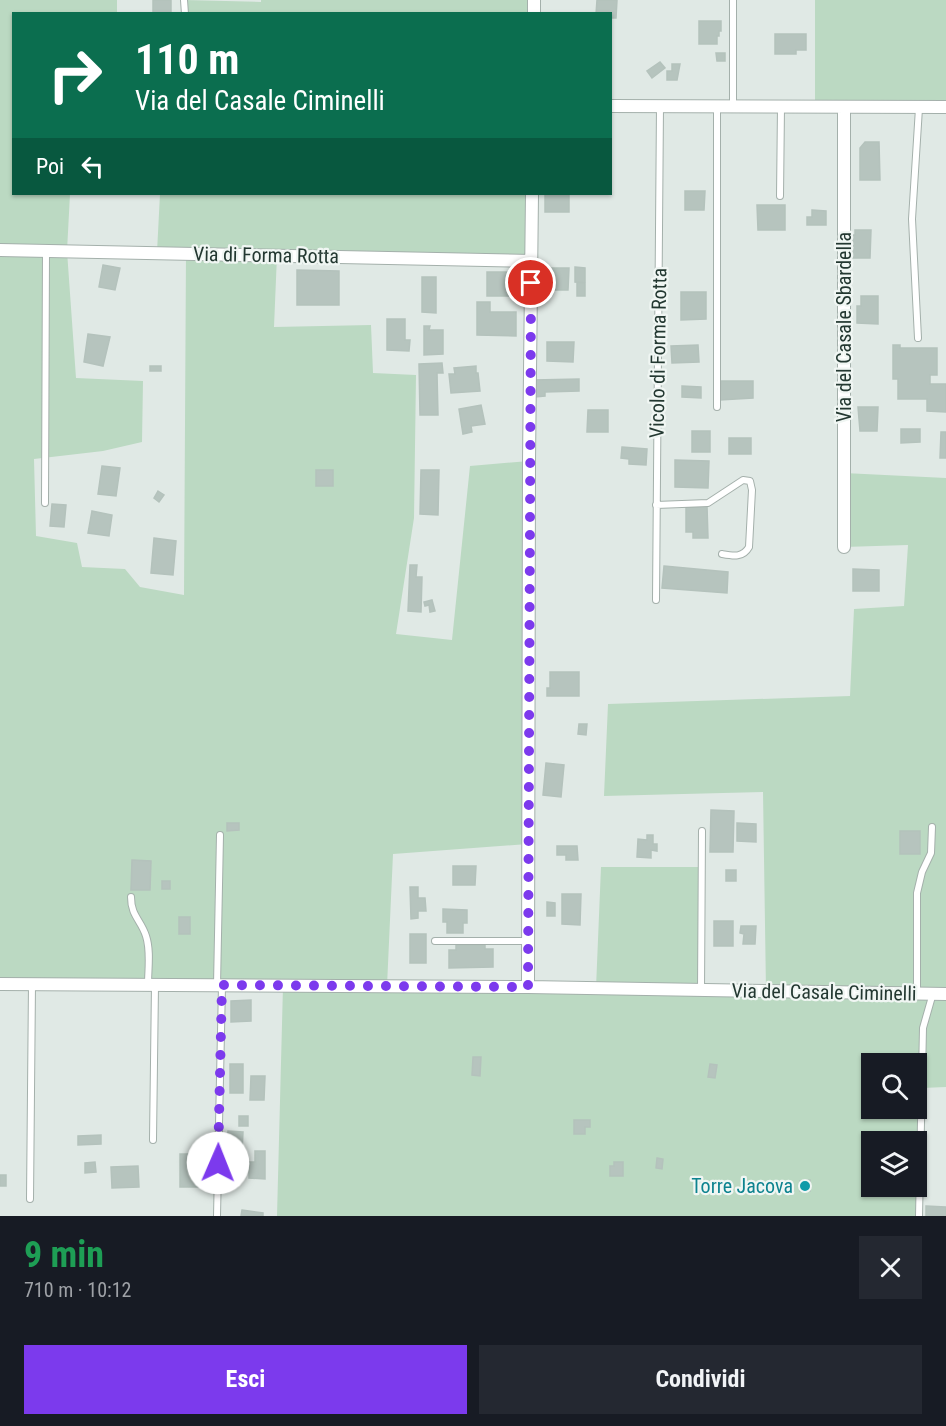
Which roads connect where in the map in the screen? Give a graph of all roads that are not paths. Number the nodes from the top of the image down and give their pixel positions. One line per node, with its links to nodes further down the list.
1 (733, 0): 5 (lane)
2 (612, 106): 3 (street)
3 (660, 106): 4 (street); 18 (lane, Vicolo di Forma Rotta)
4 (717, 106): 5 (street); 16 (lane)
5 (733, 107): 6 (street)
6 (781, 107): 7 (street); 11 (lane)
7 (844, 107): 8 (street); 19 (street, Via del Casale Sbardella)
8 (919, 107): 9 (street); 15 (lane)
9 (946, 107)
10 (532, 195): 14 (street)
11 (780, 196)
12 (0, 250): 13 (street, Via di Forma Rotta)
13 (46, 250): 14 (street, Via di Forma Rotta); 17 (lane)
14 (531, 261): 27 (street)
15 (918, 338)
16 (717, 407)
17 (45, 502)
18 (656, 505): 20 (lane); 21 (lane, Vicolo di Forma Rotta)
19 (844, 547)
20 (722, 554)
21 (656, 600)
22 (932, 827): 34 (lane)
23 (702, 831): 33 (lane)
24 (220, 835): 31 (lane)
25 (131, 897): 30 (lane)
26 (435, 941): 27 (lane)
27 (528, 941): 32 (street)
28 (0, 984): 29 (street, Via del Casale Ciminelli)
29 (32, 984): 30 (street, Via del Casale Ciminelli); 38 (lane)
30 (152, 985): 31 (street, Via del Casale Ciminelli); 37 (lane)
31 (219, 985): 32 (street, Via del Casale Ciminelli); 39 (lane)
32 (528, 987): 33 (street, Via del Casale Ciminelli)
33 (701, 990): 34 (street, Via del Casale Ciminelli)
34 (917, 993): 35 (street, Via del Casale Ciminelli)
35 (933, 993): 36 (street, Via del Casale Ciminelli); 40 (lane)
36 (946, 993)
37 (153, 1140)
38 (30, 1198)
39 (217, 1216)
40 (919, 1216)

